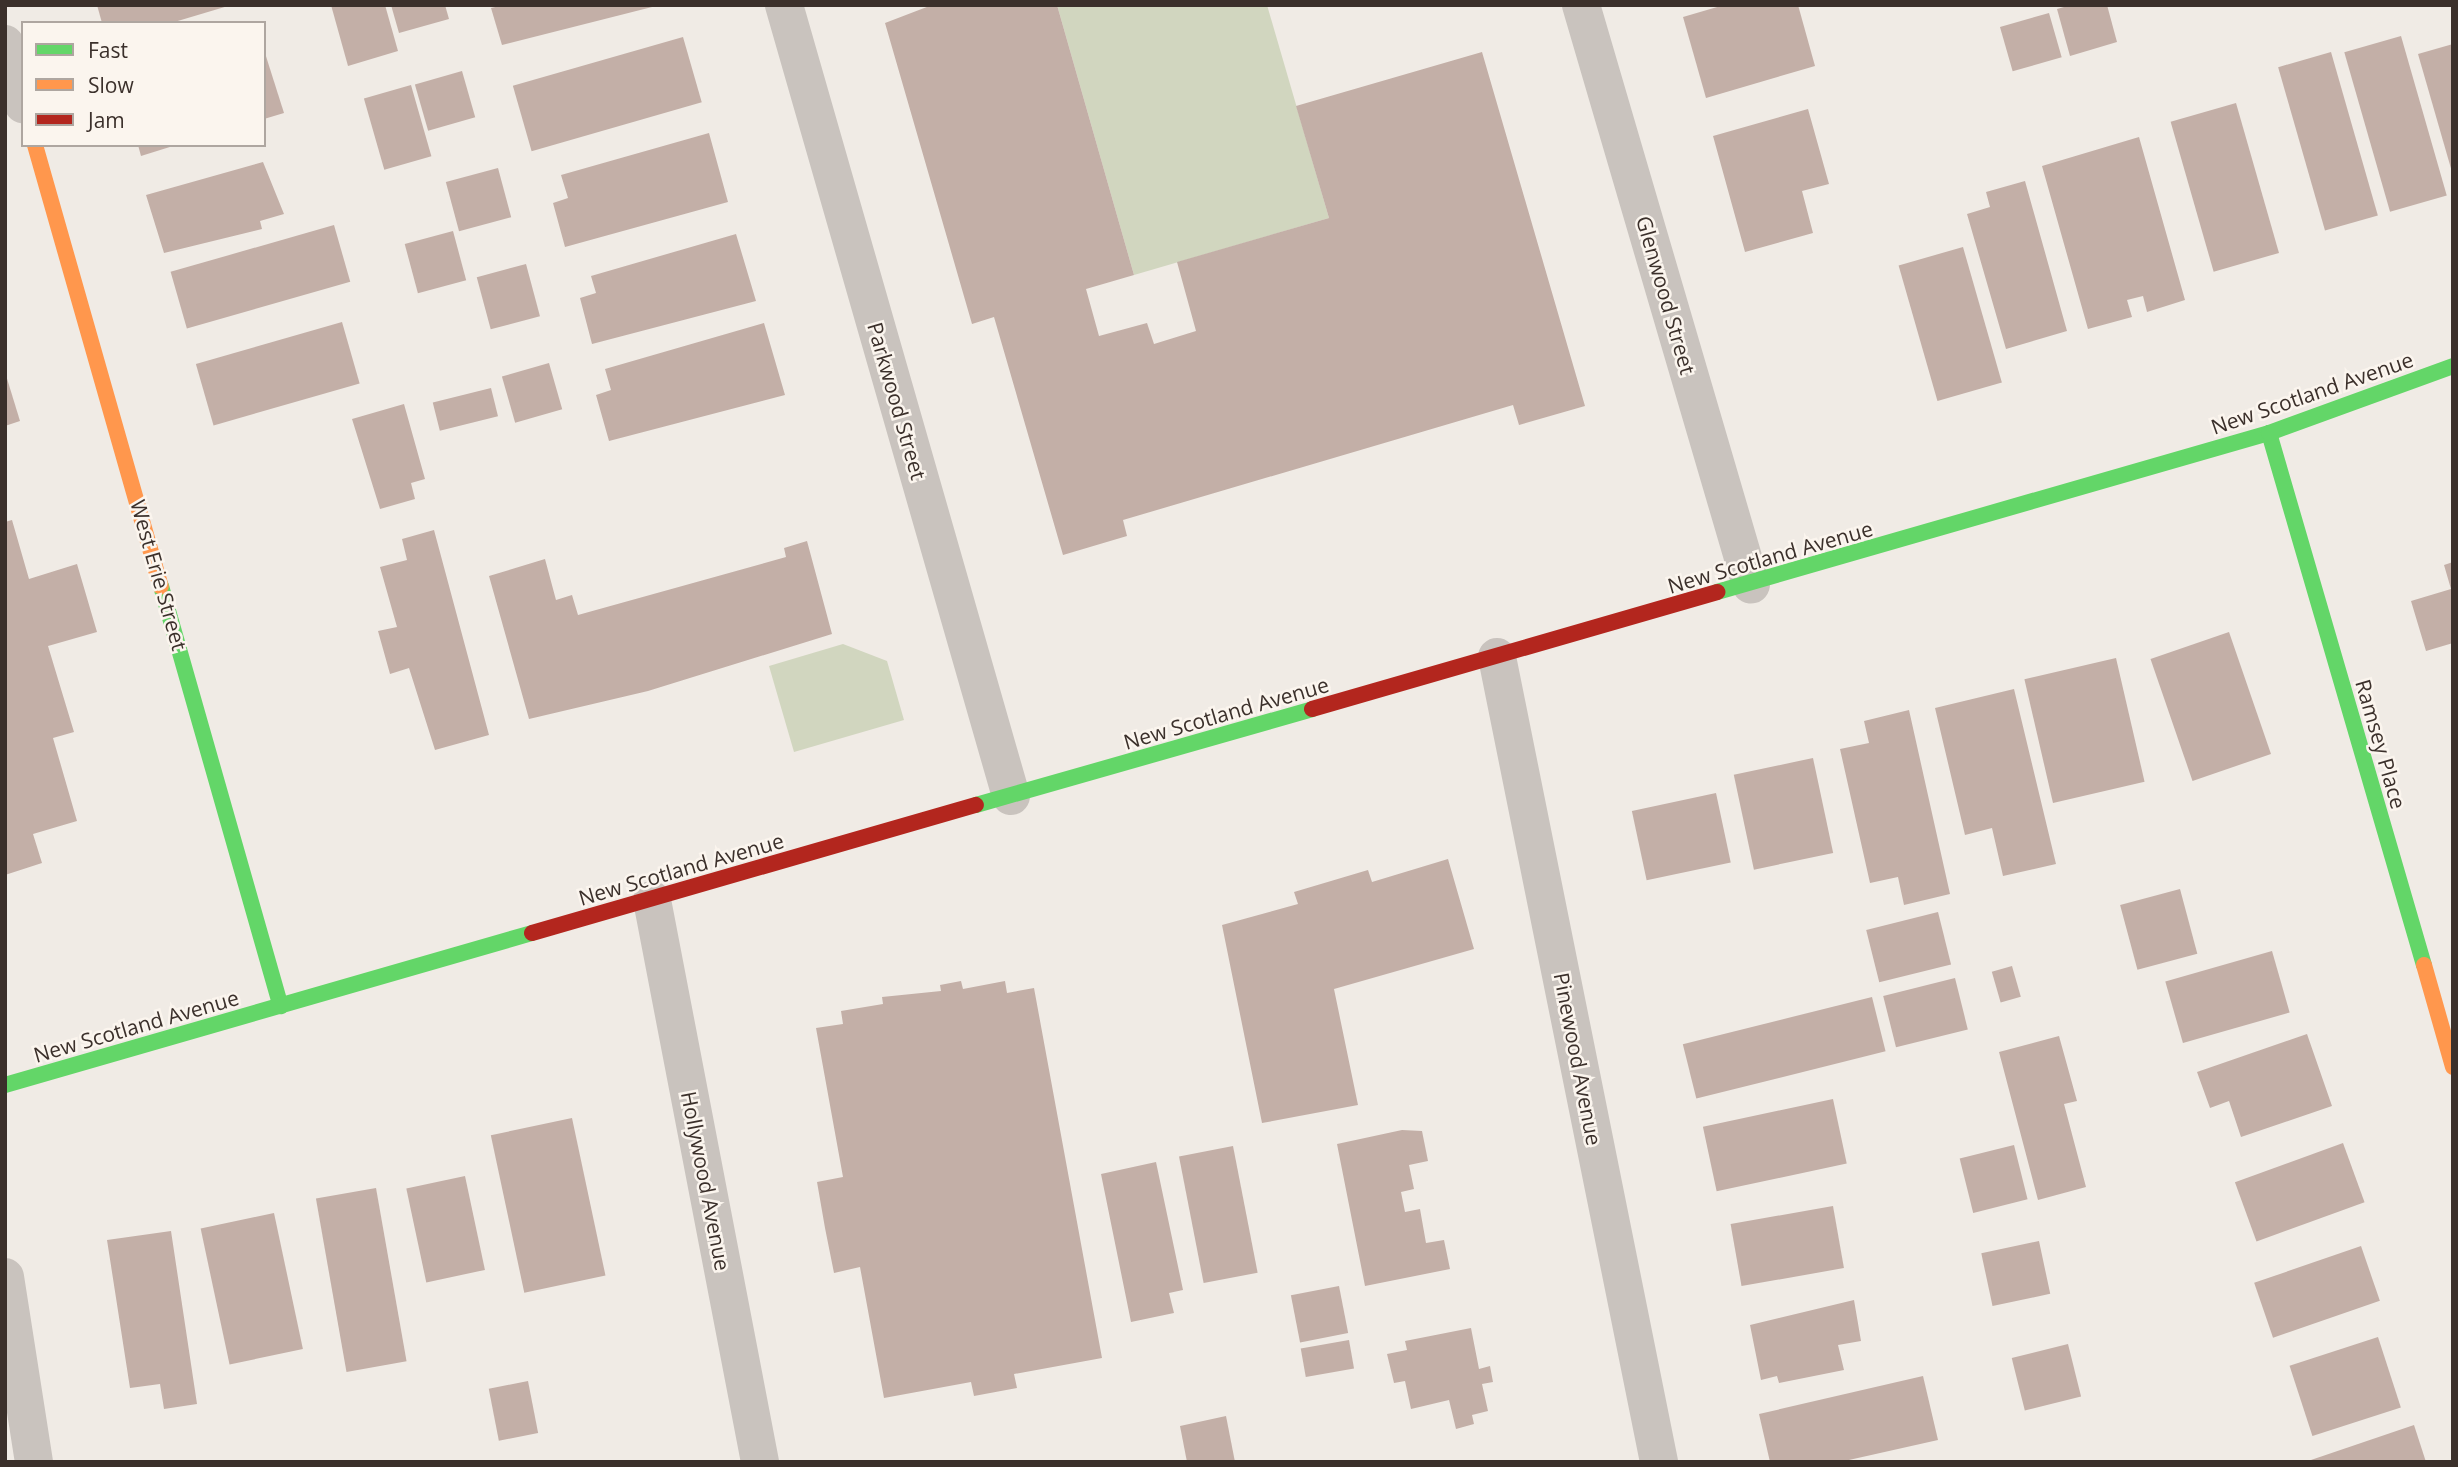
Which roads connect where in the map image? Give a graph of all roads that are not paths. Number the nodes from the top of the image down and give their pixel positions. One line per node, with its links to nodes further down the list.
1 (784, 5): 10 (street, Parkwood Street)
2 (1581, 5): 8 (street, Glenwood Street)
3 (5, 44): 4 (street)
4 (21, 97)
5 (36, 147): 12 (street, West Erie Street)
6 (2453, 366): 7 (street, New Scotland Avenue)
7 (2269, 433): 8 (street, New Scotland Avenue); 13 (street, Ramsey Place)
8 (1751, 585): 9 (street, New Scotland Avenue)
9 (1497, 657): 10 (street, New Scotland Avenue); 18 (street, Pinewood Avenue)
10 (1011, 796): 11 (street, New Scotland Avenue)
11 (652, 900): 12 (street, New Scotland Avenue); 17 (street, Hollywood Avenue)
12 (281, 1006): 14 (street, New Scotland Avenue)
13 (2453, 1067)
14 (5, 1085)
15 (5, 1277): 16 (street)
16 (34, 1462)
17 (760, 1462)
18 (1659, 1462)

